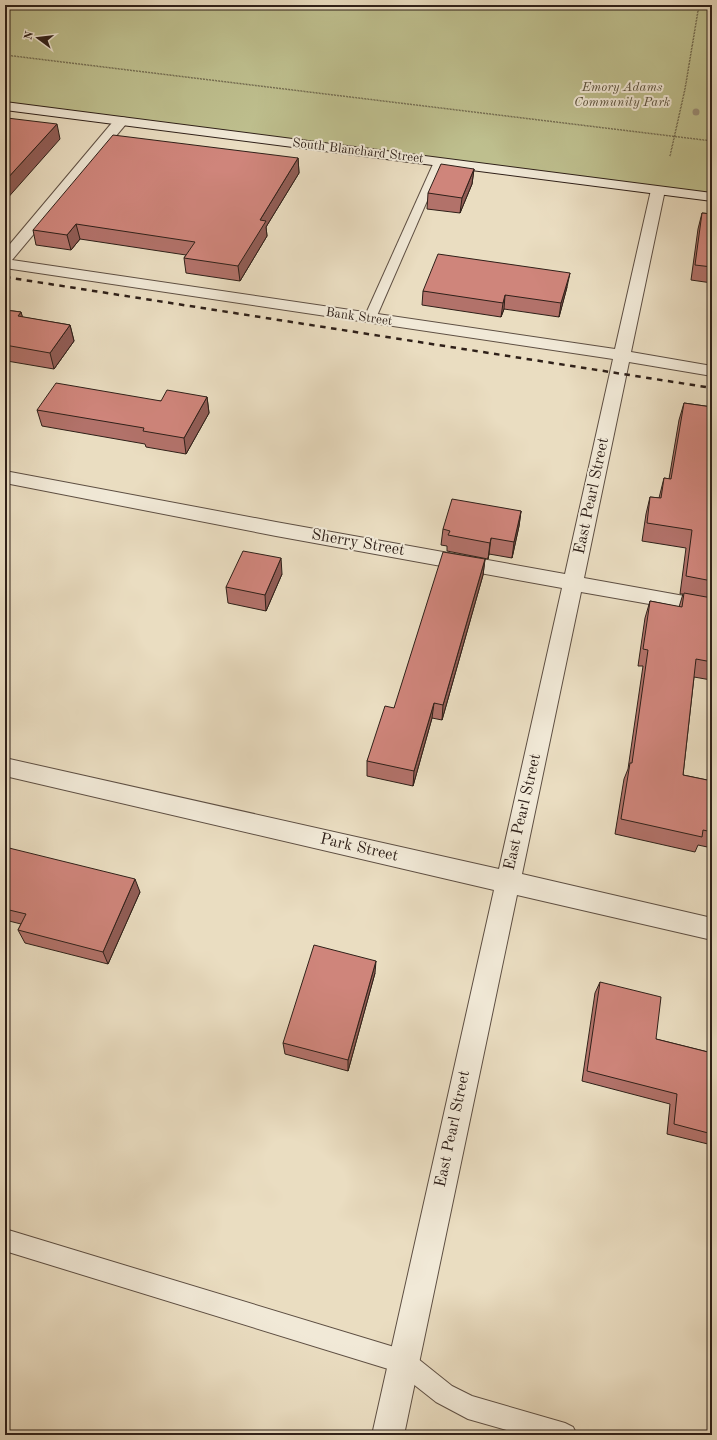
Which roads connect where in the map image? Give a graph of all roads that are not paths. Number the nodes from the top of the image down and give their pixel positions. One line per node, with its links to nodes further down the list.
1 (5, 106): 2 (street, South Blanchard Street)
2 (121, 120): 3 (street, South Blanchard Street); 6 (street)
3 (439, 162): 4 (street, South Blanchard Street); 8 (lane)
4 (658, 190): 5 (street, South Blanchard Street); 9 (street, East Pearl Street)
5 (712, 197)
6 (5, 259)
7 (5, 263): 8 (street, Bank Street)
8 (370, 318): 9 (street, Bank Street)
9 (622, 356): 10 (street, Bank Street); 12 (street, East Pearl Street)
10 (712, 371)
11 (5, 477): 12 (street, Sherry Street)
12 (572, 583): 13 (street, Sherry Street); 15 (street, East Pearl Street)
13 (712, 608)
14 (5, 767): 15 (street, Park Street)
15 (508, 881): 16 (street, Park Street); 18 (street, East Pearl Street)
16 (712, 929)
17 (5, 1240): 18 (lane)
18 (404, 1362): 19 (street, East Pearl Street); 20 (lane)
19 (388, 1435)
20 (565, 1435)

